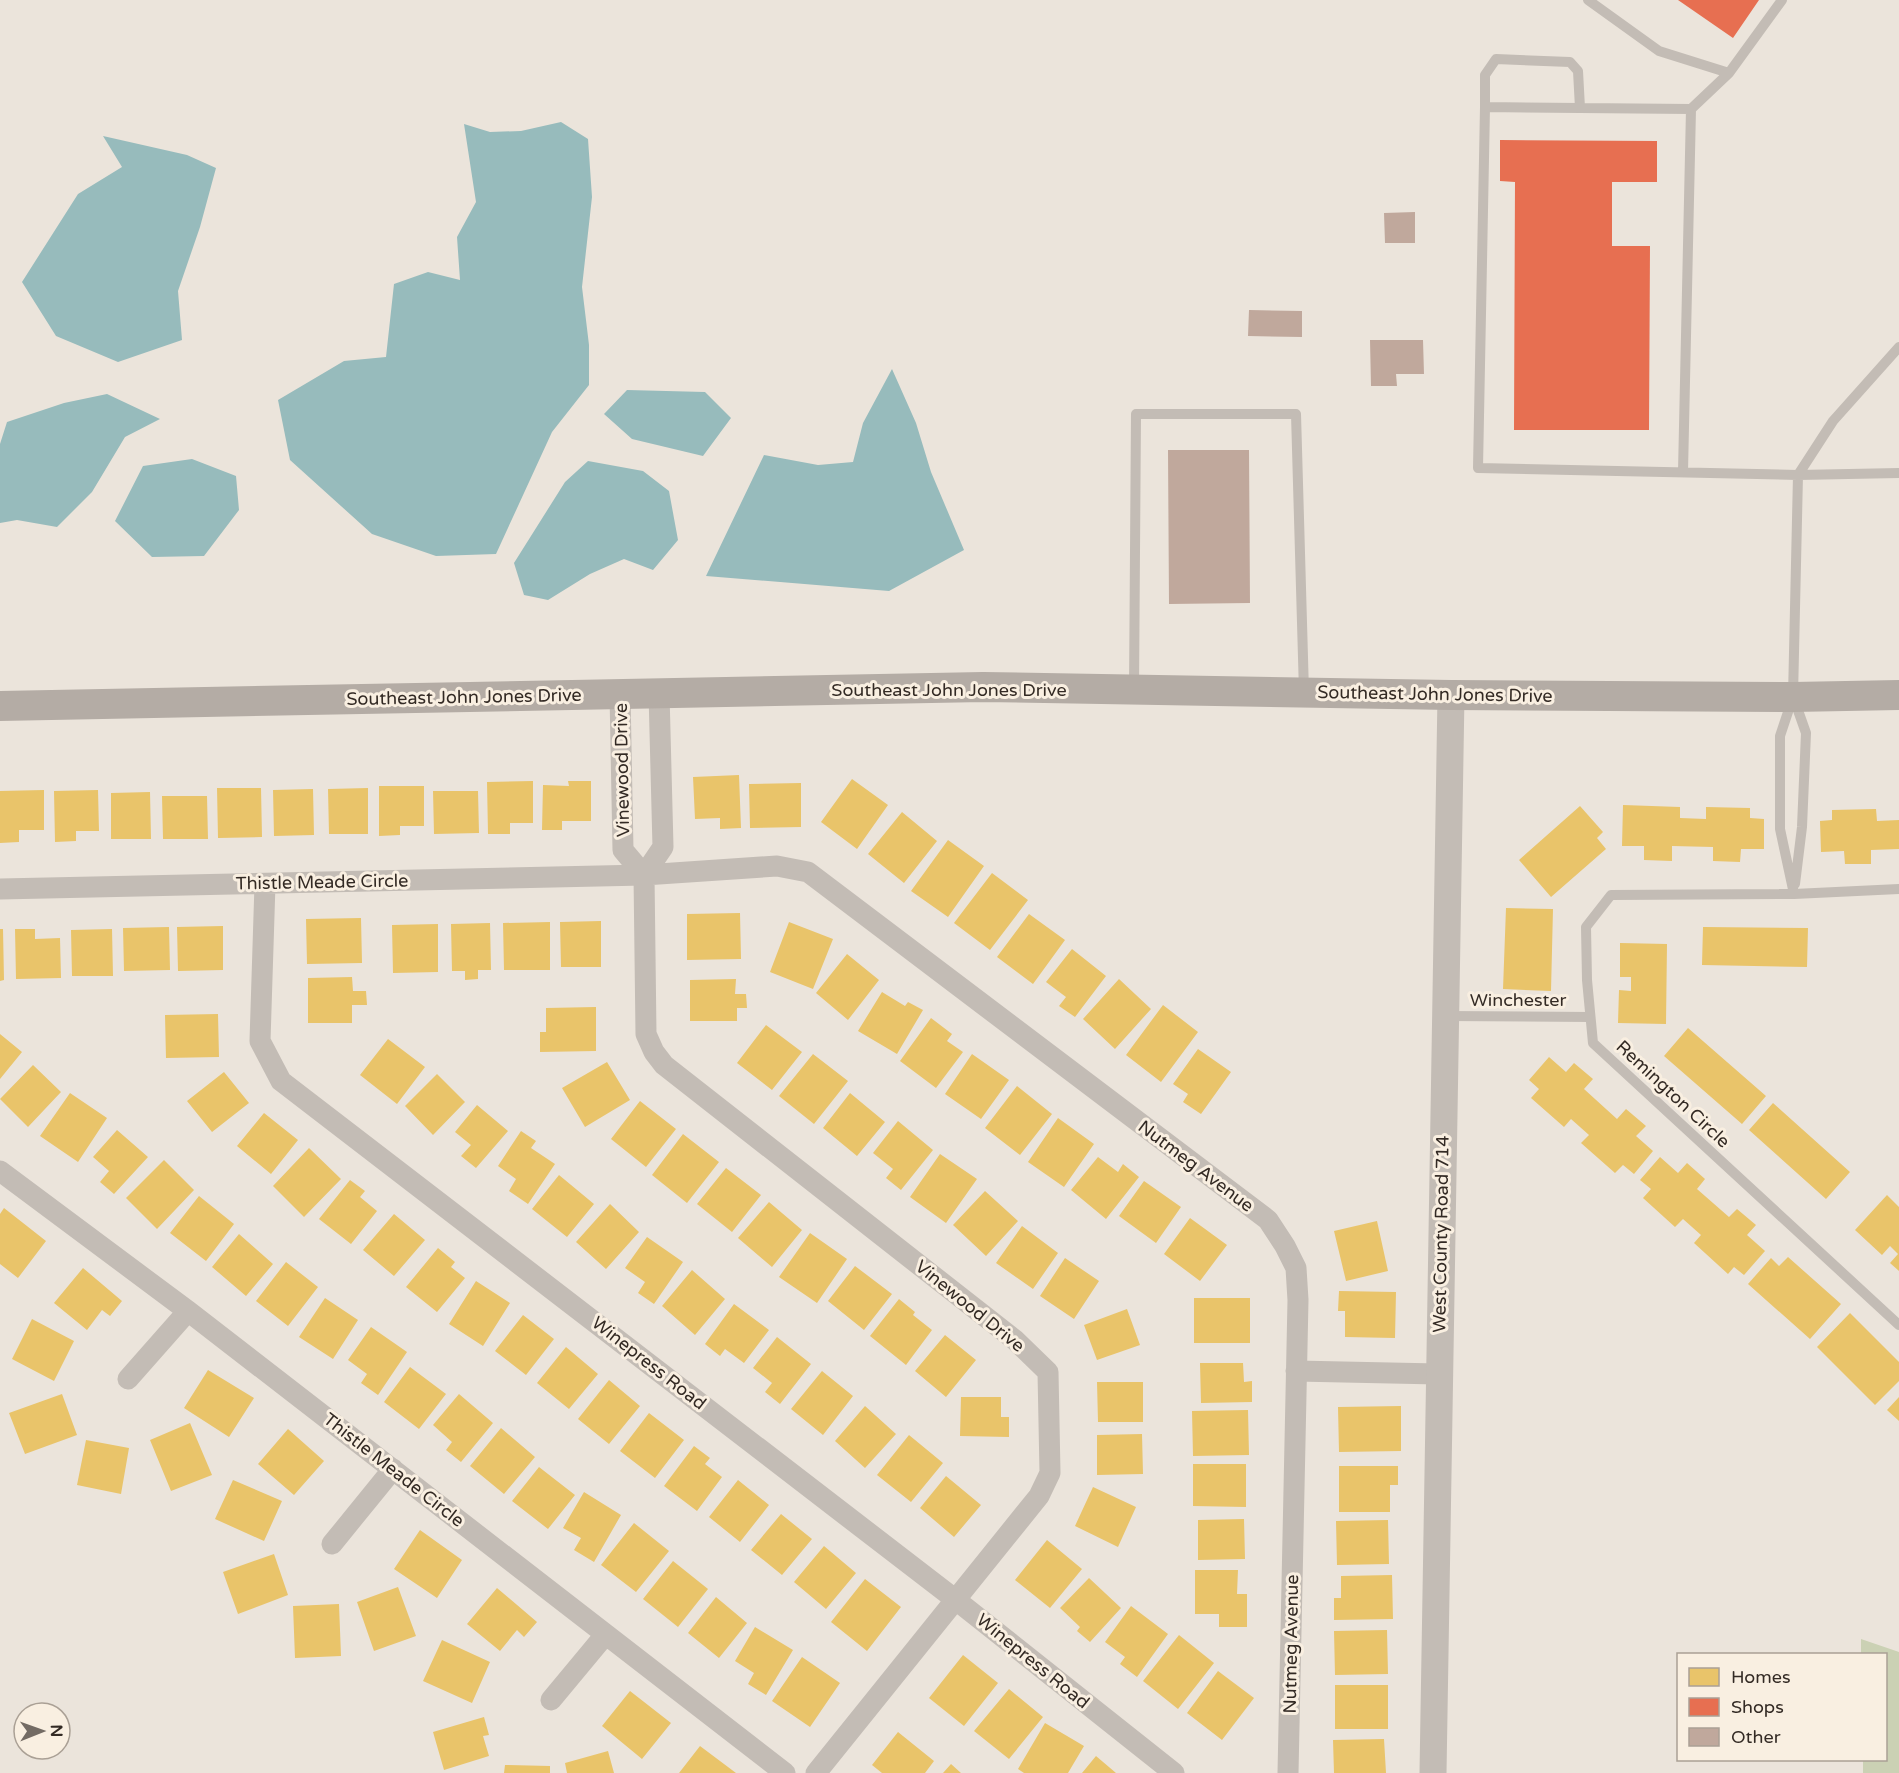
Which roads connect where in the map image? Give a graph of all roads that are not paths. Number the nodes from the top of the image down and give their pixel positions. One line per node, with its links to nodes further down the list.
1 (1588, 0): 3 (lane)
2 (1782, 0): 3 (lane)
3 (1729, 73): 6 (lane)
4 (1485, 106): 5 (lane); 5 (lane); 8 (lane)
5 (1580, 108): 6 (lane)
6 (1691, 109): 8 (lane)
7 (1899, 347): 10 (lane)
8 (1683, 472): 10 (lane)
9 (1899, 473): 10 (lane)
10 (1798, 475): 17 (lane)
11 (1134, 690): 12 (main road, Southeast John Jones Drive); 12 (lane); 13 (main road, Southeast John Jones Drive)
12 (1304, 692): 15 (main road, Southeast John Jones Drive)
13 (659, 693): 14 (main road, Southeast John Jones Drive); 19 (street)
14 (620, 694): 18 (main road, Southeast John Jones Drive); 19 (street, Vinewood Drive)
15 (1451, 695): 17 (main road, Southeast John Jones Drive); 24 (street, West County Road 714)
16 (1899, 695): 17 (main road, Southeast John Jones Drive)
17 (1793, 697): 23 (lane); 23 (lane)
18 (0, 706)
19 (644, 875): 20 (street, Thistle Meade Circle); 29 (street, Nutmeg Avenue); 34 (street, Vinewood Drive)
20 (265, 884): 21 (street, Thistle Meade Circle); 34 (street, Winepress Road)
21 (0, 889)
22 (1899, 889): 23 (lane, Remington Circle)
23 (1794, 894): 25 (lane, Remington Circle)
24 (1446, 1016): 25 (lane, Winchester); 30 (street, West County Road 714)
25 (1590, 1017): 28 (lane, Remington Circle)
26 (0, 1171): 27 (street, Thistle Meade Circle)
27 (188, 1311): 31 (street); 32 (street, Thistle Meade Circle)
28 (1899, 1325)
29 (1296, 1371): 30 (street); 40 (street, Nutmeg Avenue)
30 (1438, 1374): 41 (street, West County Road 714)
31 (128, 1379)
32 (393, 1469): 33 (street); 35 (street, Thistle Meade Circle)
33 (332, 1544)
34 (956, 1599): 38 (street, Vinewood Drive); 39 (street, Winepress Road)
35 (605, 1635): 36 (street); 37 (street, Thistle Meade Circle)
36 (551, 1700)
37 (785, 1773)
38 (816, 1773)
39 (1174, 1773)
40 (1288, 1773)
41 (1433, 1773)

